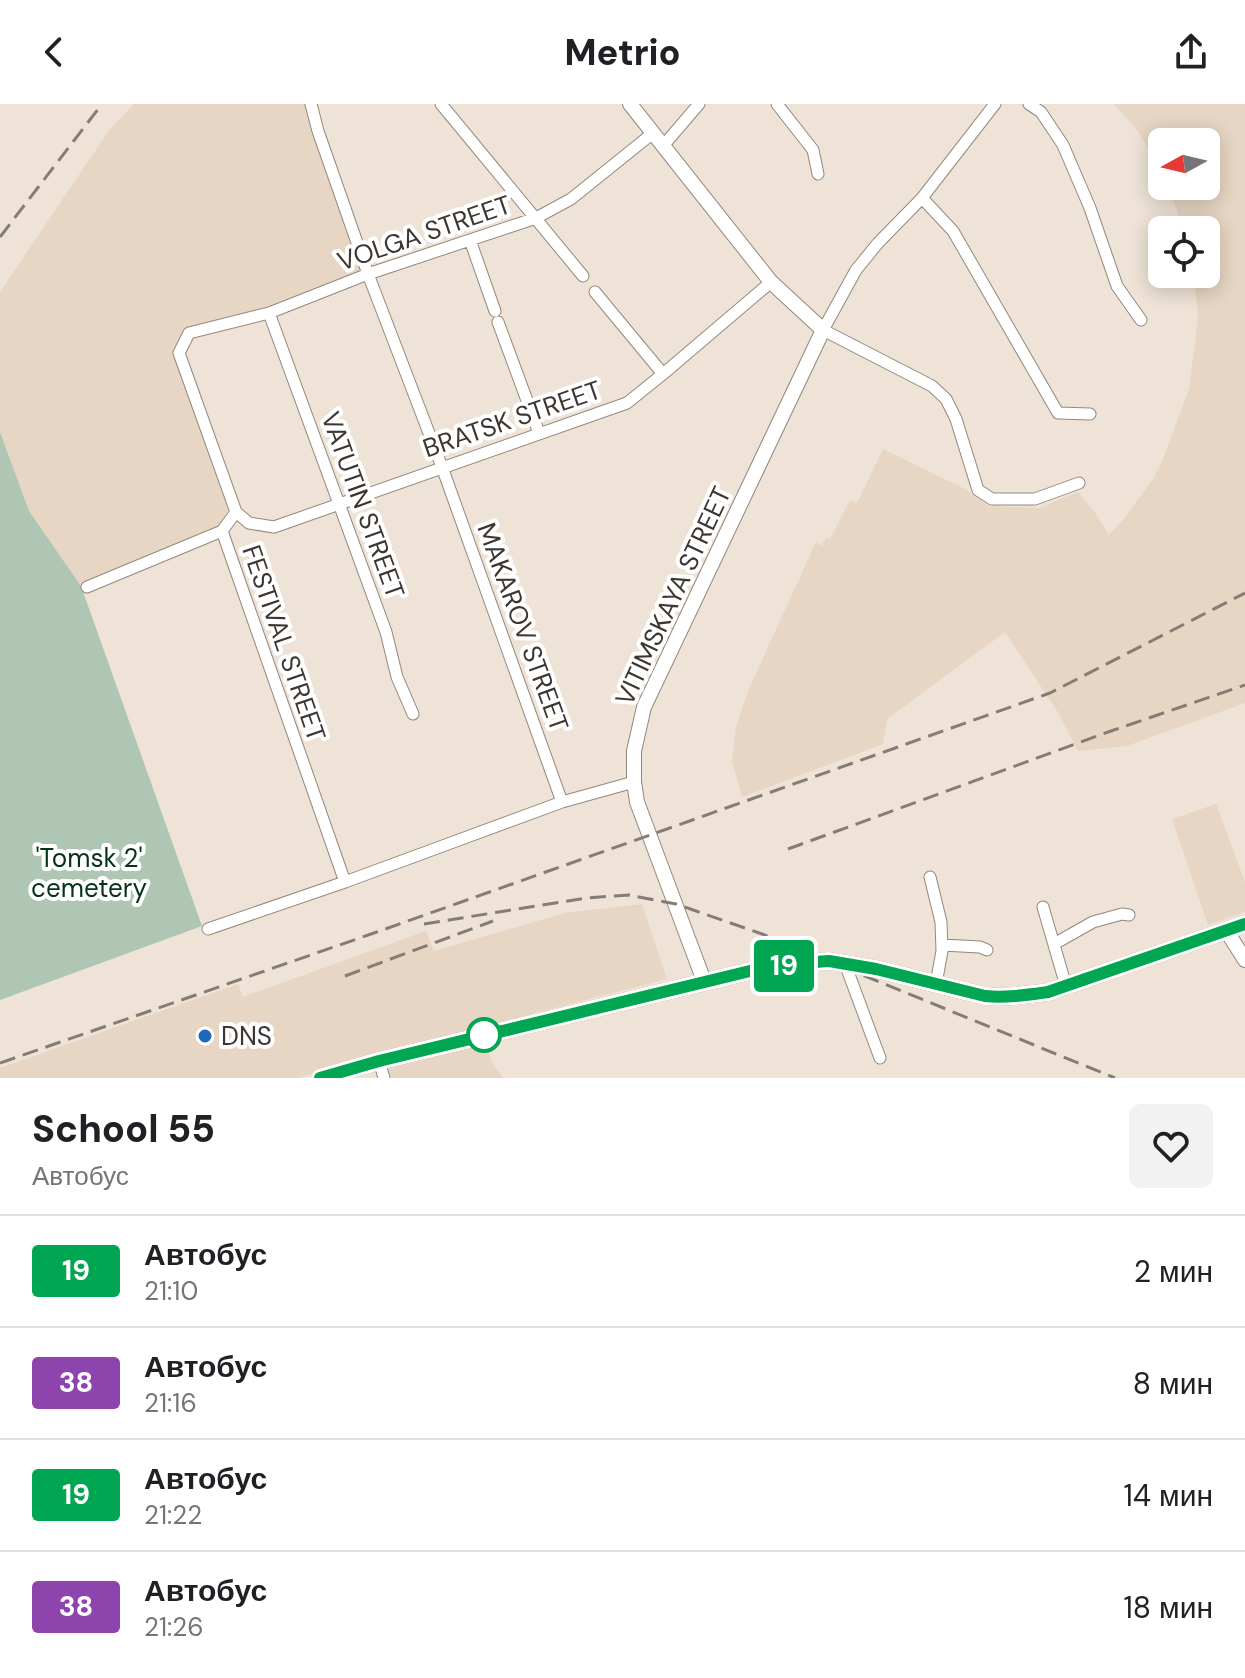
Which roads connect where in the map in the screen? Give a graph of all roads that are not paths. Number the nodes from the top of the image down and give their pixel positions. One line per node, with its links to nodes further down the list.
1 (311, 104): 14 (street)
2 (441, 104): 12 (street)
3 (630, 104): 8 (street)
4 (699, 104): 9 (street)
5 (777, 104): 10 (street)
6 (995, 104): 11 (street)
7 (1029, 104): 19 (street)
8 (653, 133): 9 (street); 12 (street, VOLGA STREET)
9 (663, 146): 16 (street)
10 (818, 174)
11 (922, 198): 20 (street); 23 (street)
12 (535, 218): 13 (street, VOLGA STREET); 15 (street)
13 (470, 240): 14 (street, VOLGA STREET); 24 (street)
14 (368, 274): 18 (street, VOLGA STREET); 25 (street)
15 (583, 276)
16 (771, 282): 20 (street); 22 (street, BRATSK STREET)
17 (595, 292): 22 (street)
18 (269, 313): 21 (street, VOLGA STREET); 27 (street, VATUTIN STREET)
19 (1141, 320)
20 (823, 330): 26 (street); 32 (street, VITIMSKAYA STREET)
21 (189, 333): 28 (street, FESTIVAL STREET)
22 (663, 374): 24 (street, BRATSK STREET)
23 (1090, 414)
24 (539, 433): 25 (street, BRATSK STREET)
25 (442, 467): 27 (street, BRATSK STREET); 33 (street, MAKAROV STREET)
26 (1079, 483)
27 (338, 504): 28 (street, BRATSK STREET); 31 (street, VATUTIN STREET)
28 (236, 512): 29 (street, FESTIVAL STREET)
29 (222, 531): 30 (street); 35 (street, FESTIVAL STREET)
30 (87, 587)
31 (413, 714)
32 (634, 782): 33 (street); 46 (street, VITIMSKAYA STREET)
33 (562, 802): 35 (street)
34 (930, 877): 42 (street)
35 (345, 882): 39 (street)
36 (1043, 907): 41 (street)
37 (1129, 915): 41 (street)
38 (1245, 924): 40 (main road)
39 (208, 929)
40 (1226, 930): 44 (street); 48 (main road)
41 (1054, 944): 48 (street)
42 (942, 945): 43 (street); 47 (street)
43 (987, 950)
44 (1245, 960)
45 (842, 964): 46 (main road); 47 (main road); 49 (street)
46 (704, 981): 50 (main road)
47 (936, 984): 48 (main road)
48 (1066, 986)
49 (880, 1058)
50 (379, 1061): 51 (main road); 52 (street)
51 (320, 1078)
52 (384, 1078)

